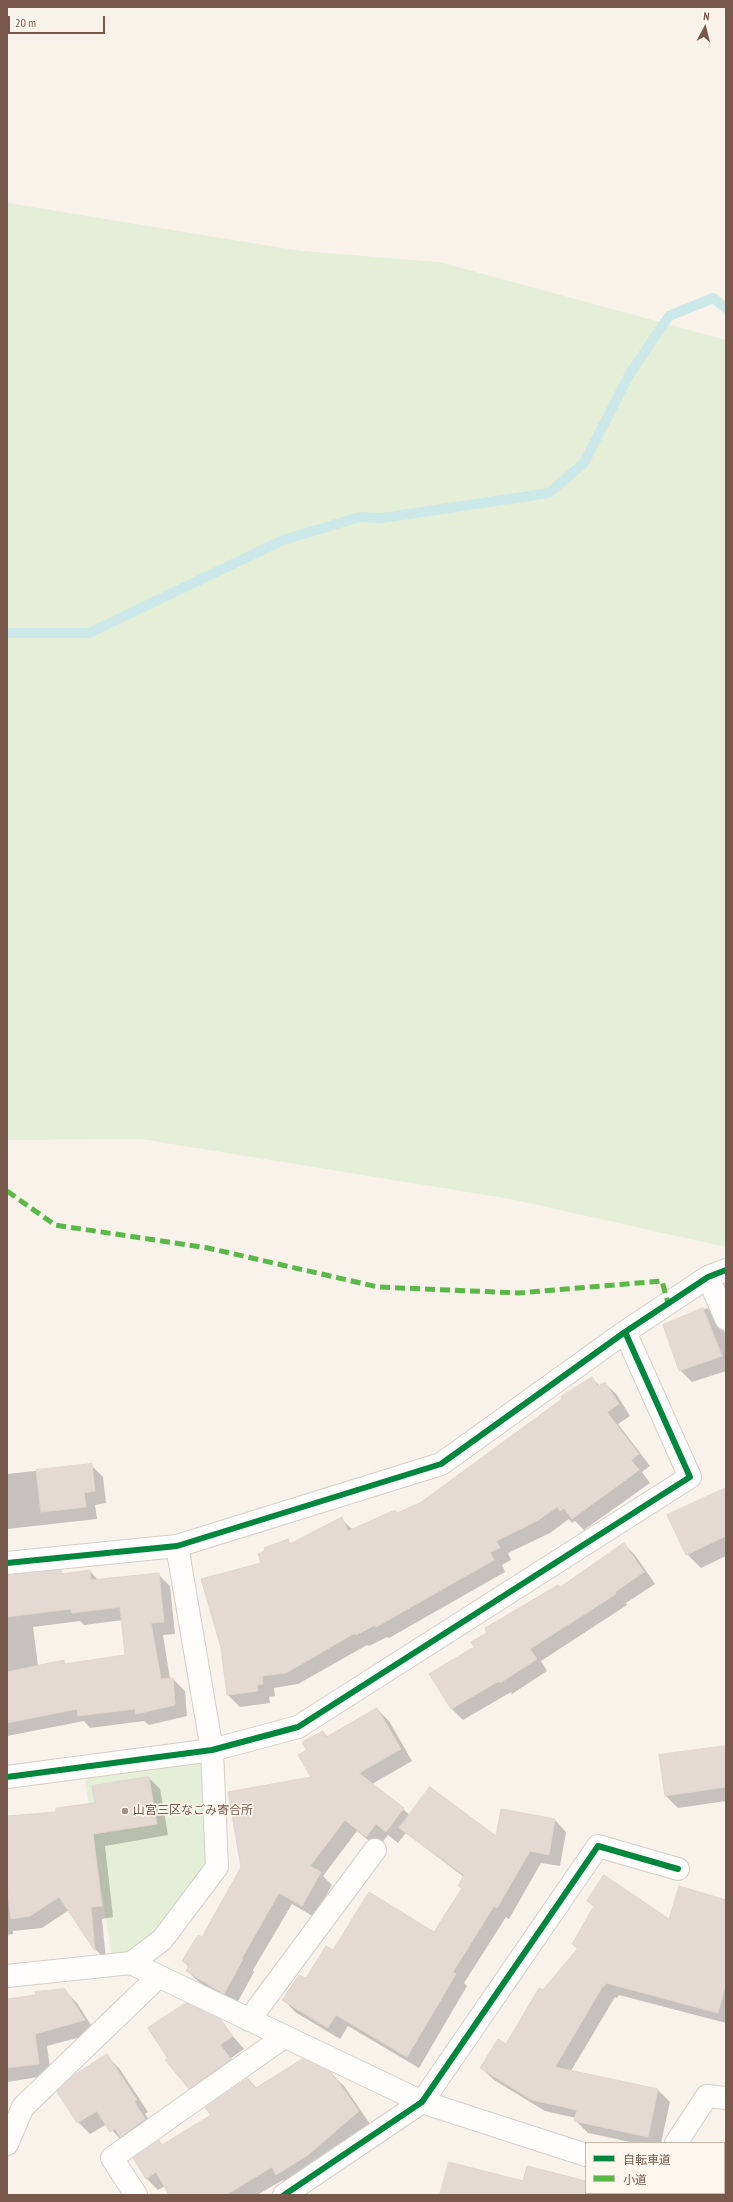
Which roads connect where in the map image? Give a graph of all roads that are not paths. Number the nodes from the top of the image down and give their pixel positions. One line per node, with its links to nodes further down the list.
1 (717, 1274): 2 (street); 3 (street)
2 (726, 1319)
3 (625, 1332): 4 (street); 6 (street)
4 (177, 1546): 5 (street); 6 (street)
5 (7, 1563)
6 (212, 1750): 7 (street); 10 (street)
7 (7, 1777)
8 (375, 1850): 13 (street)
9 (678, 1868): 16 (street)
10 (131, 1963): 11 (street); 12 (street)
11 (7, 1976)
12 (158, 1977): 13 (street); 18 (street)
13 (249, 2020): 14 (street)
14 (284, 2037): 16 (street); 20 (street)
15 (726, 2098): 17 (street)
16 (422, 2102): 19 (street); 21 (street)
17 (677, 2142)
18 (7, 2144)
19 (585, 2155)
20 (136, 2195)
21 (284, 2195)

